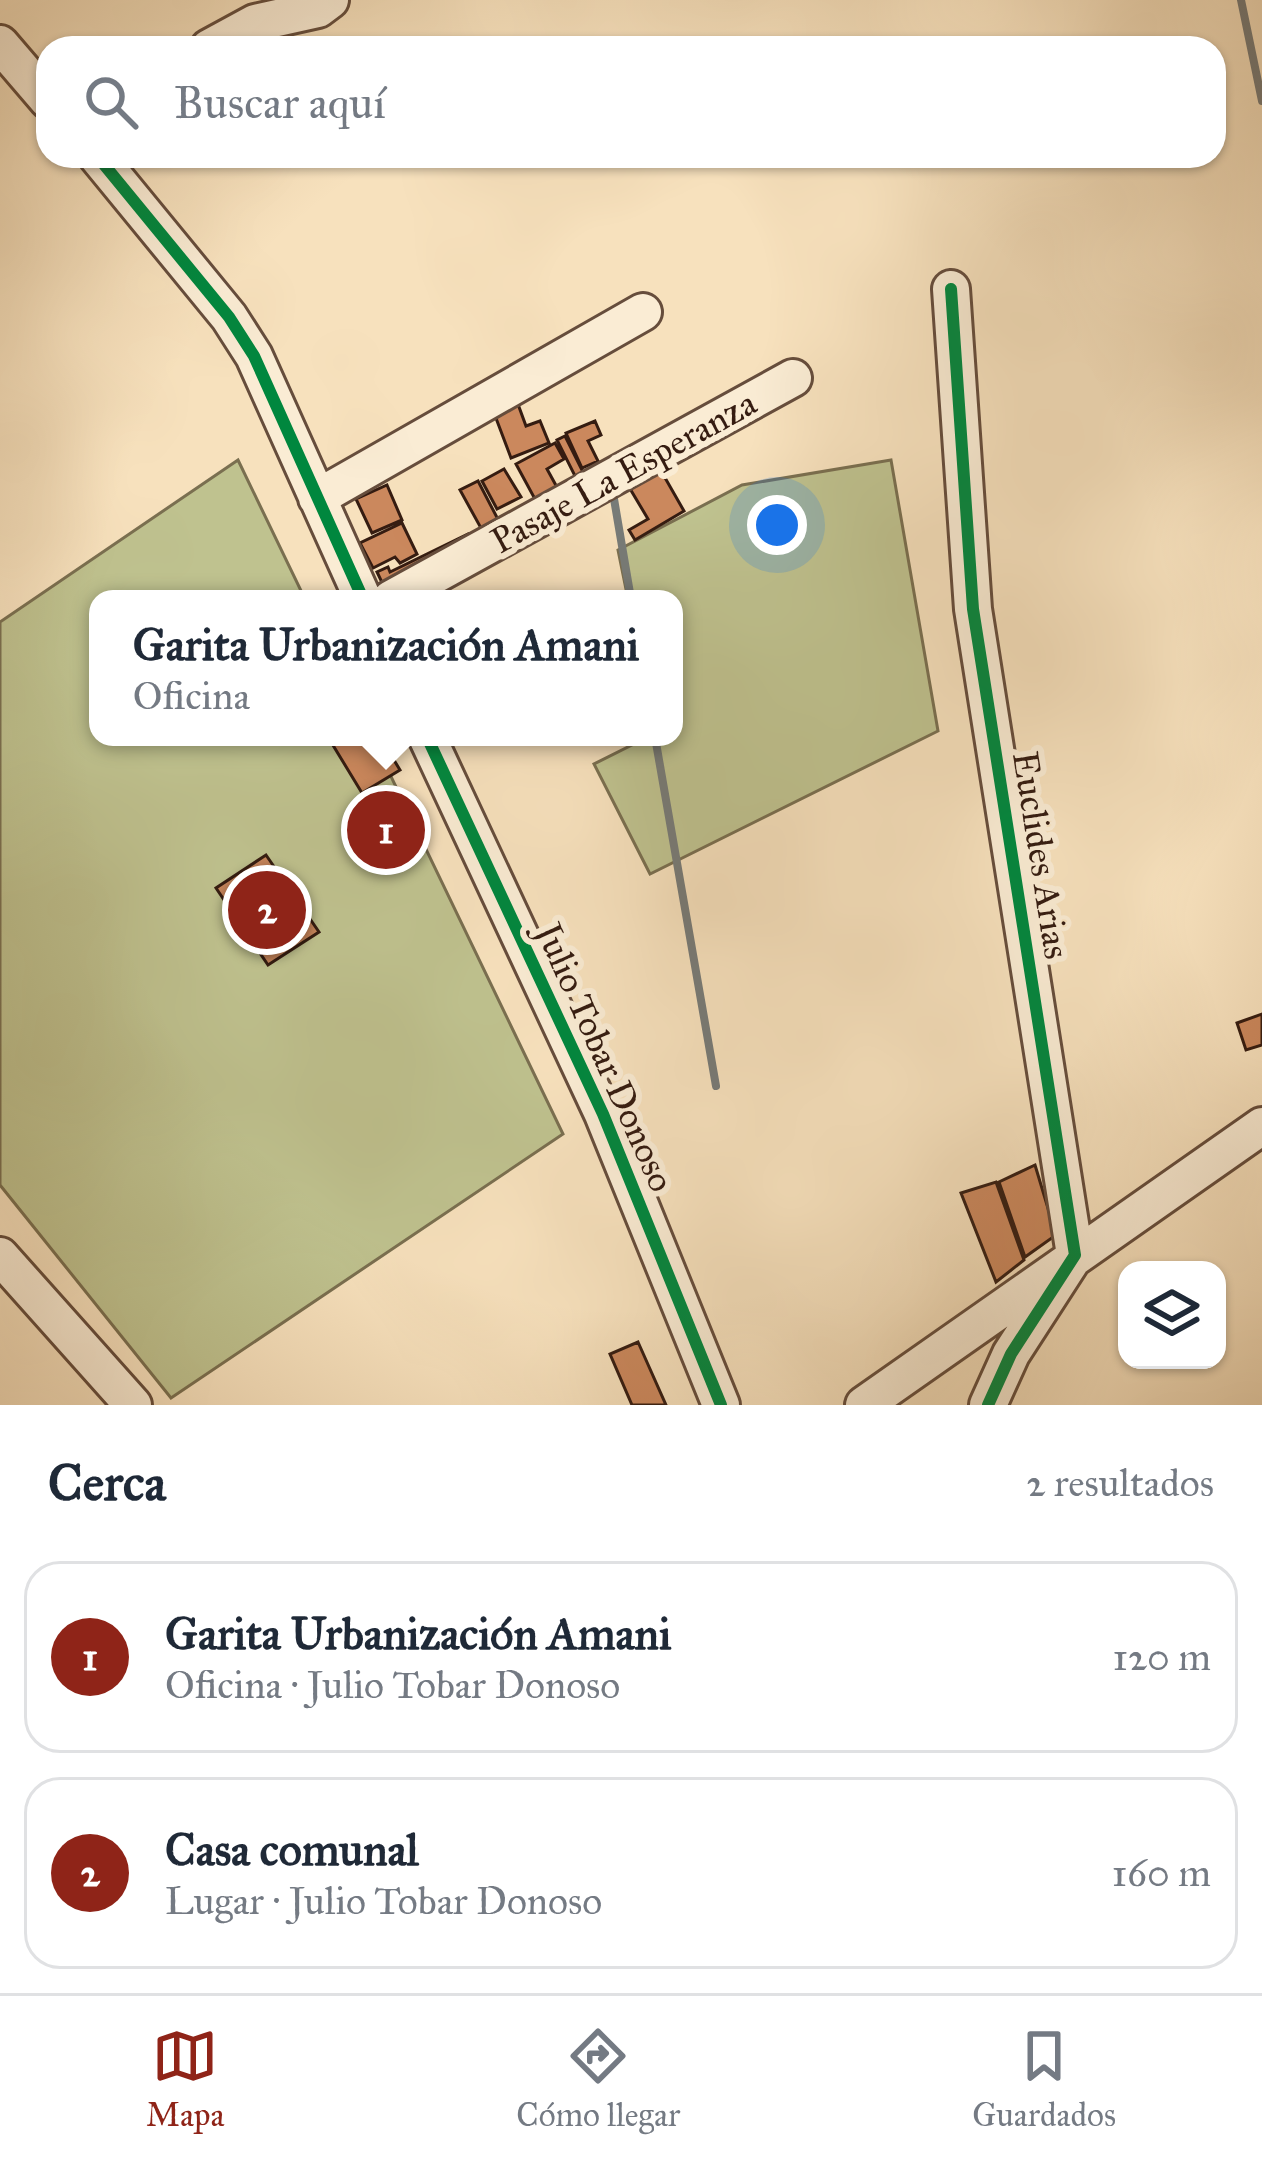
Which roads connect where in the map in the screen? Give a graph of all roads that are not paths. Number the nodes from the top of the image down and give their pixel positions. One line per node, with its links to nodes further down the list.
1 (331, 0): 2 (street)
2 (231, 36)
3 (0, 44): 4 (street)
4 (36, 86)
5 (107, 168): 9 (street)
6 (951, 289): 14 (street, Euclides Arias)
7 (643, 312): 9 (street)
8 (793, 378): 11 (street, Pasaje La Esperanza)
9 (317, 499): 10 (street)
10 (359, 590)
11 (407, 590)
12 (431, 746): 17 (street, Julio Tobar Donoso)
13 (1262, 1126): 14 (street)
14 (1075, 1255): 18 (street); 19 (street)
15 (0, 1256): 16 (street)
16 (133, 1405)
17 (721, 1405)
18 (864, 1405)
19 (988, 1405)

